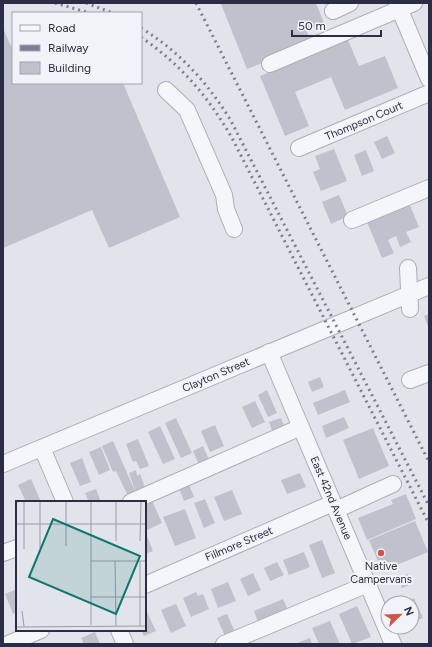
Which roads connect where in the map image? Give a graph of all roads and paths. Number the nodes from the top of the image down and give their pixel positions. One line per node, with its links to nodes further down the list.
1 (350, 3): 3 (street)
2 (404, 5): 4 (street); 5 (street)
3 (333, 11)
4 (270, 64)
5 (429, 79)
6 (166, 90): 11 (street)
7 (429, 94): 8 (street, Thompson Court)
8 (299, 148)
9 (429, 188): 10 (street)
10 (352, 220)
11 (234, 229)
12 (408, 268): 14 (street)
13 (429, 286): 14 (street, Clayton Street)
14 (410, 302): 15 (street, Clayton Street)
15 (270, 352): 18 (street, East 42nd Avenue); 19 (street, Clayton Street)
16 (429, 373): 17 (street)
17 (410, 380)
18 (301, 427): 23 (street); 24 (street, East 42nd Avenue)
19 (42, 448): 20 (street, Clayton Street); 22 (street)
20 (3, 464)
21 (393, 484): 24 (street, Fillmore Street)
22 (65, 501)
23 (133, 501)
24 (335, 506): 27 (street, East 42nd Avenue); 28 (street, Fillmore Street)
25 (16, 548): 26 (street)
26 (3, 553)
27 (368, 584): 33 (street); 34 (street, East 42nd Avenue)
28 (146, 585)
29 (39, 631): 31 (street)
30 (119, 631): 32 (street)
31 (8, 644)
32 (125, 644)
33 (224, 644)
34 (393, 644)

